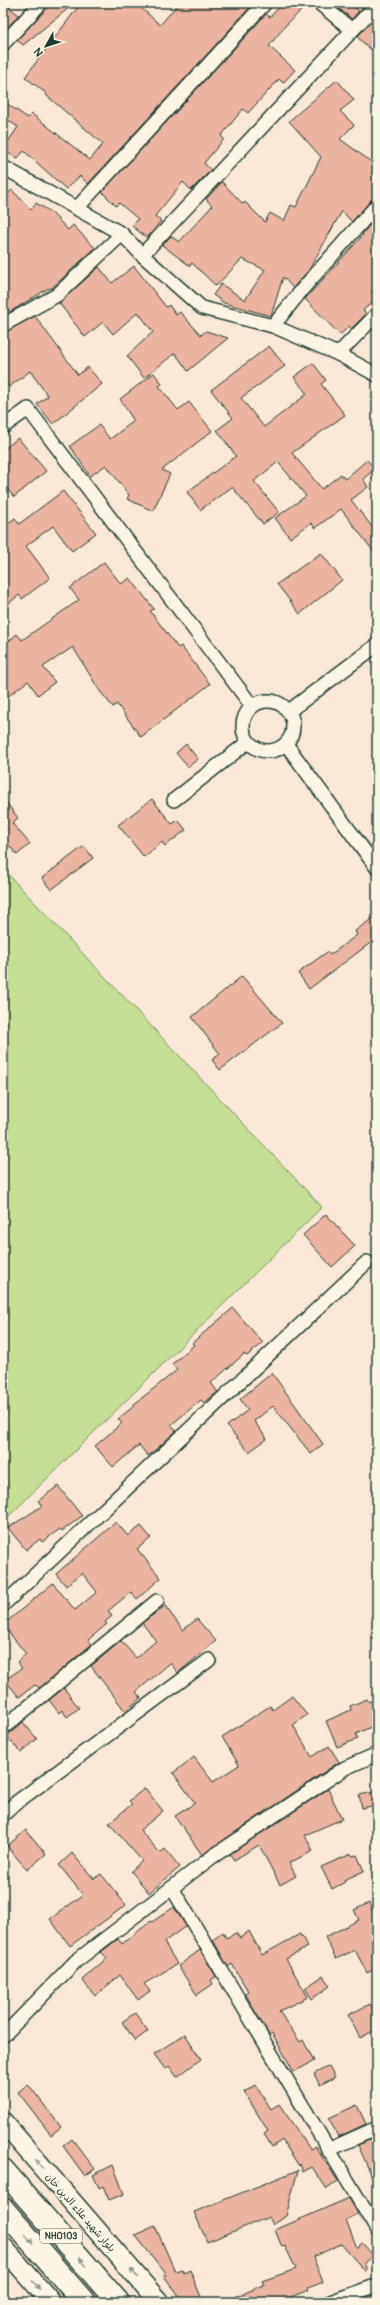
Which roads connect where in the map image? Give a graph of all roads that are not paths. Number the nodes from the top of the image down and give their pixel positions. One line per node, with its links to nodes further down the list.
1 (41, 3): 6 (street)
2 (265, 3): 9 (street)
3 (319, 3): 5 (street)
4 (377, 4): 5 (street)
5 (352, 30): 11 (street)
6 (3, 44)
7 (3, 167): 9 (street)
8 (377, 204): 14 (street)
9 (77, 208): 10 (street)
10 (122, 234): 11 (street); 13 (street)
11 (142, 255): 14 (street)
12 (377, 314): 15 (street)
13 (3, 325)
14 (273, 326): 15 (street)
15 (338, 354): 16 (street)
16 (377, 375)
17 (3, 427): 19 (street)
18 (377, 645): 20 (street)
19 (252, 706): 20 (street); 21 (street)
20 (289, 711): 22 (street)
21 (248, 742): 22 (street); 23 (street)
22 (286, 744): 24 (street)
23 (174, 800)
24 (377, 868)
25 (367, 1262): 27 (street)
26 (157, 1601): 29 (street)
27 (3, 1606)
28 (209, 1660): 31 (street)
29 (3, 1728)
30 (377, 1754): 32 (street)
31 (3, 1815)
32 (172, 1888): 33 (street); 36 (street)
33 (3, 2036)
34 (3, 2122): 45 (street, بلوار شهید علاء الدین خان, one-way to 34)
35 (377, 2128): 36 (street)
36 (328, 2150): 39 (street)
37 (3, 2170): 44 (highway, NH0103, one-way to 37)
38 (3, 2209): 43 (highway, NH0103, one-way to 43)
39 (377, 2230)
40 (5, 2252): 42 (street, one-way to 42)
41 (372, 2287): 46 (street)
42 (51, 2302)
43 (84, 2302)
44 (118, 2302)
45 (159, 2302)
46 (330, 2302)

